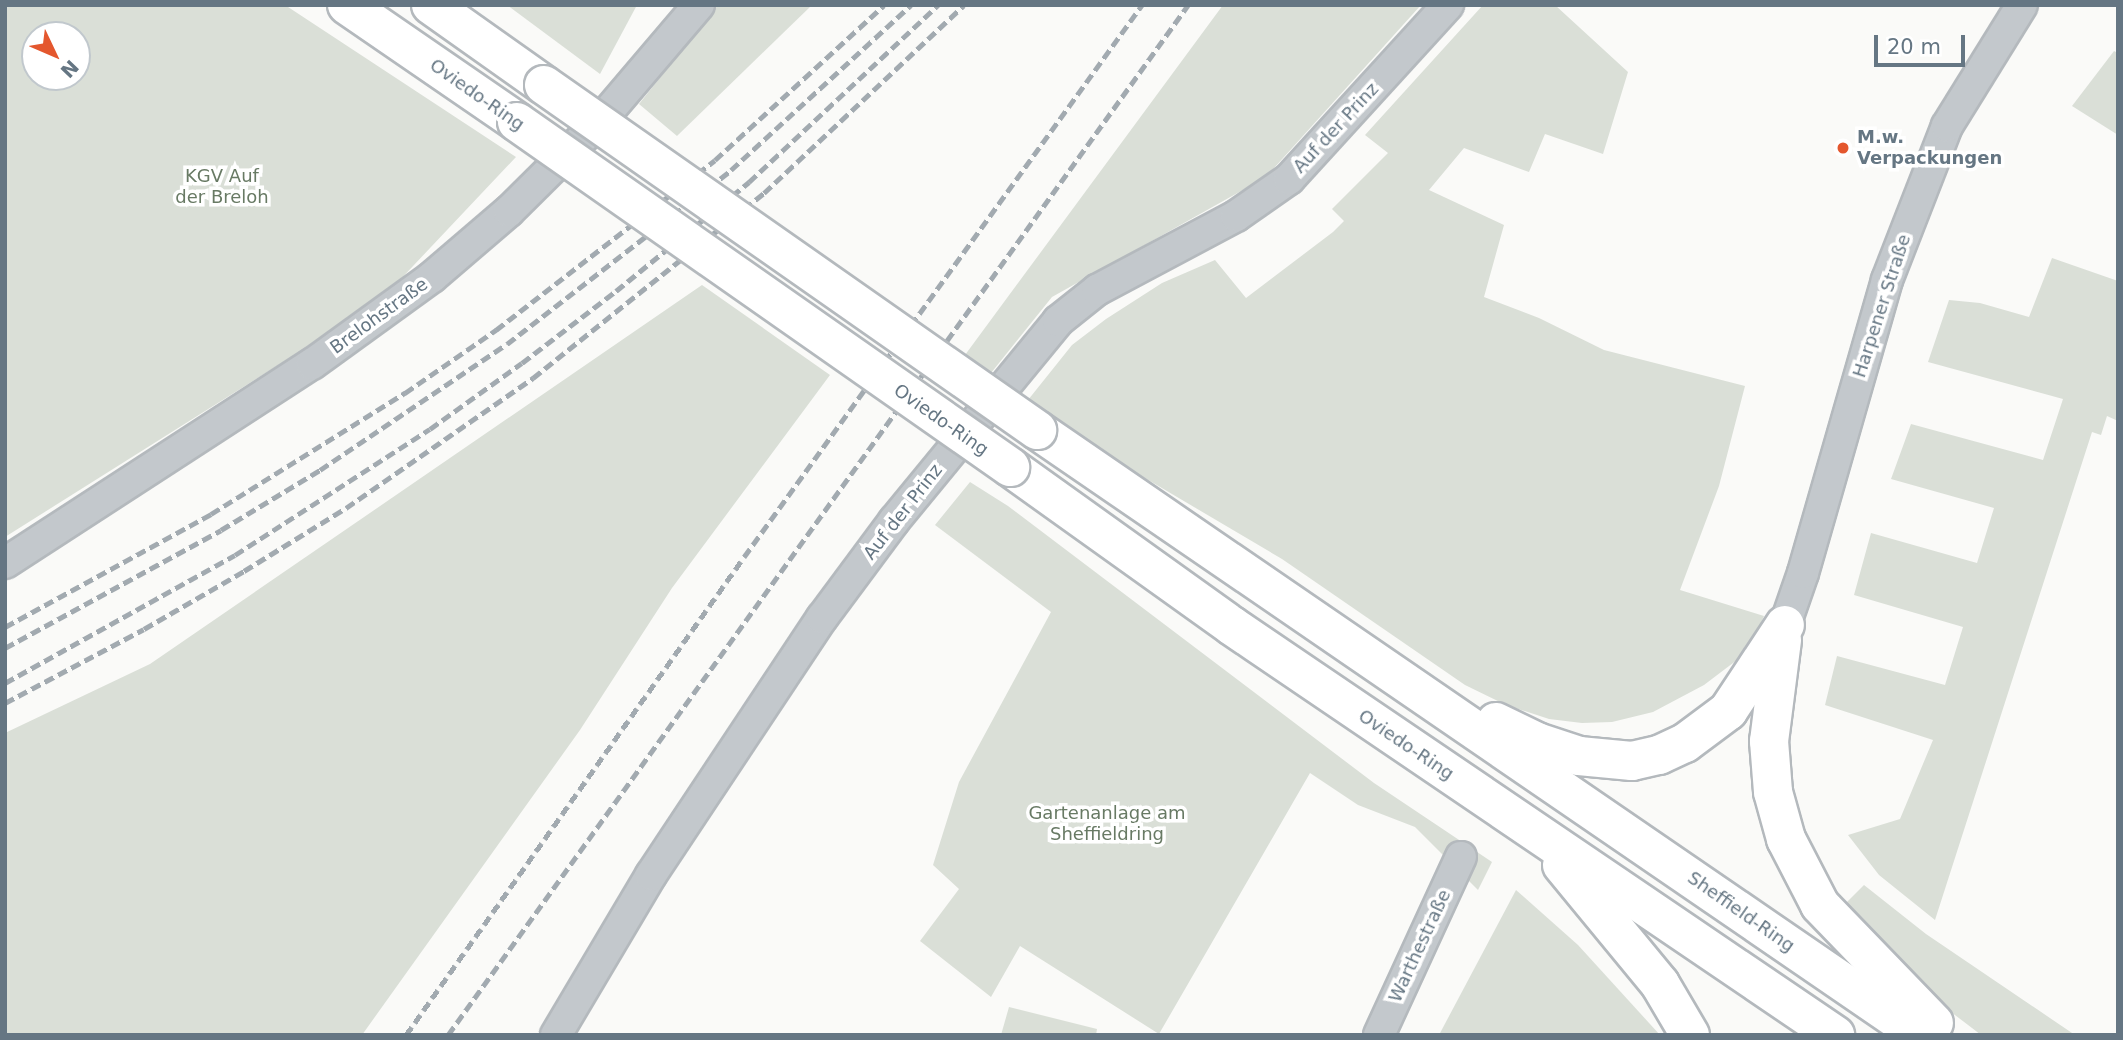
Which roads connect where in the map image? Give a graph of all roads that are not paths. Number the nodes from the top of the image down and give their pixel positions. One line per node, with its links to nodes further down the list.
1 (347, 5): 9 (highway, Oviedo-Ring, bridge)
2 (431, 5): 8 (highway, bridge)
3 (699, 5): 6 (street, Brelohstraße)
4 (1448, 5): 11 (street, Auf der Prinz)
5 (2022, 5): 7 (street, Harpener Straße)
6 (5, 563)
7 (1785, 625): 8 (highway); 16 (highway)
8 (1374, 664): 15 (highway, Sheffield-Ring)
9 (1536, 834): 13 (highway); 14 (highway)
10 (1461, 857): 12 (street, Warthestraße)
11 (556, 1035)
12 (1379, 1035)
13 (1690, 1035)
14 (1835, 1035)
15 (1920, 1035)
16 (1945, 1035)

